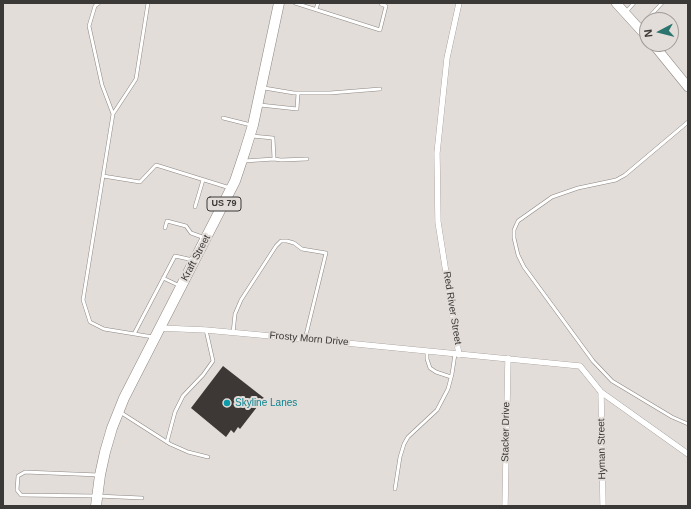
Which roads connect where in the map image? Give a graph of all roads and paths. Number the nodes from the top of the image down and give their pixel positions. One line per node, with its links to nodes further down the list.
1 (99, 3): 21 (lane)
2 (148, 3): 21 (lane)
3 (279, 3): 17 (highway, Kraft Street / US 79)
4 (295, 3): 11 (lane)
5 (318, 3): 11 (lane)
6 (382, 3): 11 (lane)
7 (459, 3): 45 (street, Red River Street)
8 (616, 3): 13 (main road)
9 (634, 3): 13 (lane)
10 (662, 3): 12 (lane)
11 (316, 9)
12 (654, 12)
13 (625, 13): 14 (main road)
14 (639, 28)
15 (660, 52): 16 (main road)
16 (686, 81)
17 (262, 88): 19 (lane); 20 (highway, Kraft Street / US 79)
18 (380, 89): 19 (lane)
19 (298, 93): 20 (lane)
20 (258, 104): 24 (highway, Kraft Street / US 79)
21 (113, 114): 29 (lane)
22 (224, 118): 24 (lane)
23 (688, 122): 50 (lane)
24 (253, 125): 25 (highway, Kraft Street / US 79)
25 (250, 136): 26 (lane); 28 (highway, Kraft Street / US 79)
26 (274, 159): 27 (lane); 28 (lane)
27 (307, 159)
28 (242, 161): 31 (highway, Kraft Street / US 79)
29 (103, 176): 30 (lane); 41 (lane)
30 (203, 180): 31 (lane); 32 (lane)
31 (231, 188): 34 (highway, Kraft Street / US 79)
32 (195, 207)
33 (165, 228): 34 (lane)
34 (206, 238): 35 (highway, Kraft Street / US 79)
35 (195, 260): 36 (lane); 37 (highway, Kraft Street / US 79)
36 (163, 278): 37 (lane); 41 (lane)
37 (181, 286): 38 (highway, Kraft Street / US 79)
38 (159, 328): 39 (street, Frosty Morn Drive); 42 (highway, Kraft Street / US 79)
39 (206, 330): 40 (street, Frosty Morn Drive); 51 (lane)
40 (233, 332): 43 (street, Frosty Morn Drive); 43 (lane)
41 (134, 334): 42 (lane)
42 (154, 337): 49 (highway, Kraft Street / US 79)
43 (305, 339): 44 (street, Frosty Morn Drive)
44 (427, 351): 45 (street, Frosty Morn Drive); 47 (lane)
45 (457, 354): 46 (street, Red River Street); 47 (lane)
46 (508, 358): 48 (street, Red River Street); 58 (street, Stacker Drive)
47 (451, 377): 55 (lane)
48 (601, 392): 52 (street, Red River Street); 59 (street, Hyman Street)
49 (118, 412): 51 (lane); 54 (highway, Kraft Street / US 79)
50 (688, 424)
51 (167, 442): 53 (lane)
52 (688, 454)
53 (208, 457)
54 (100, 475): 57 (highway, Kraft Street / US 79); 57 (lane)
55 (395, 489)
56 (142, 498): 57 (lane)
57 (96, 501)
58 (505, 506)
59 (603, 506)

